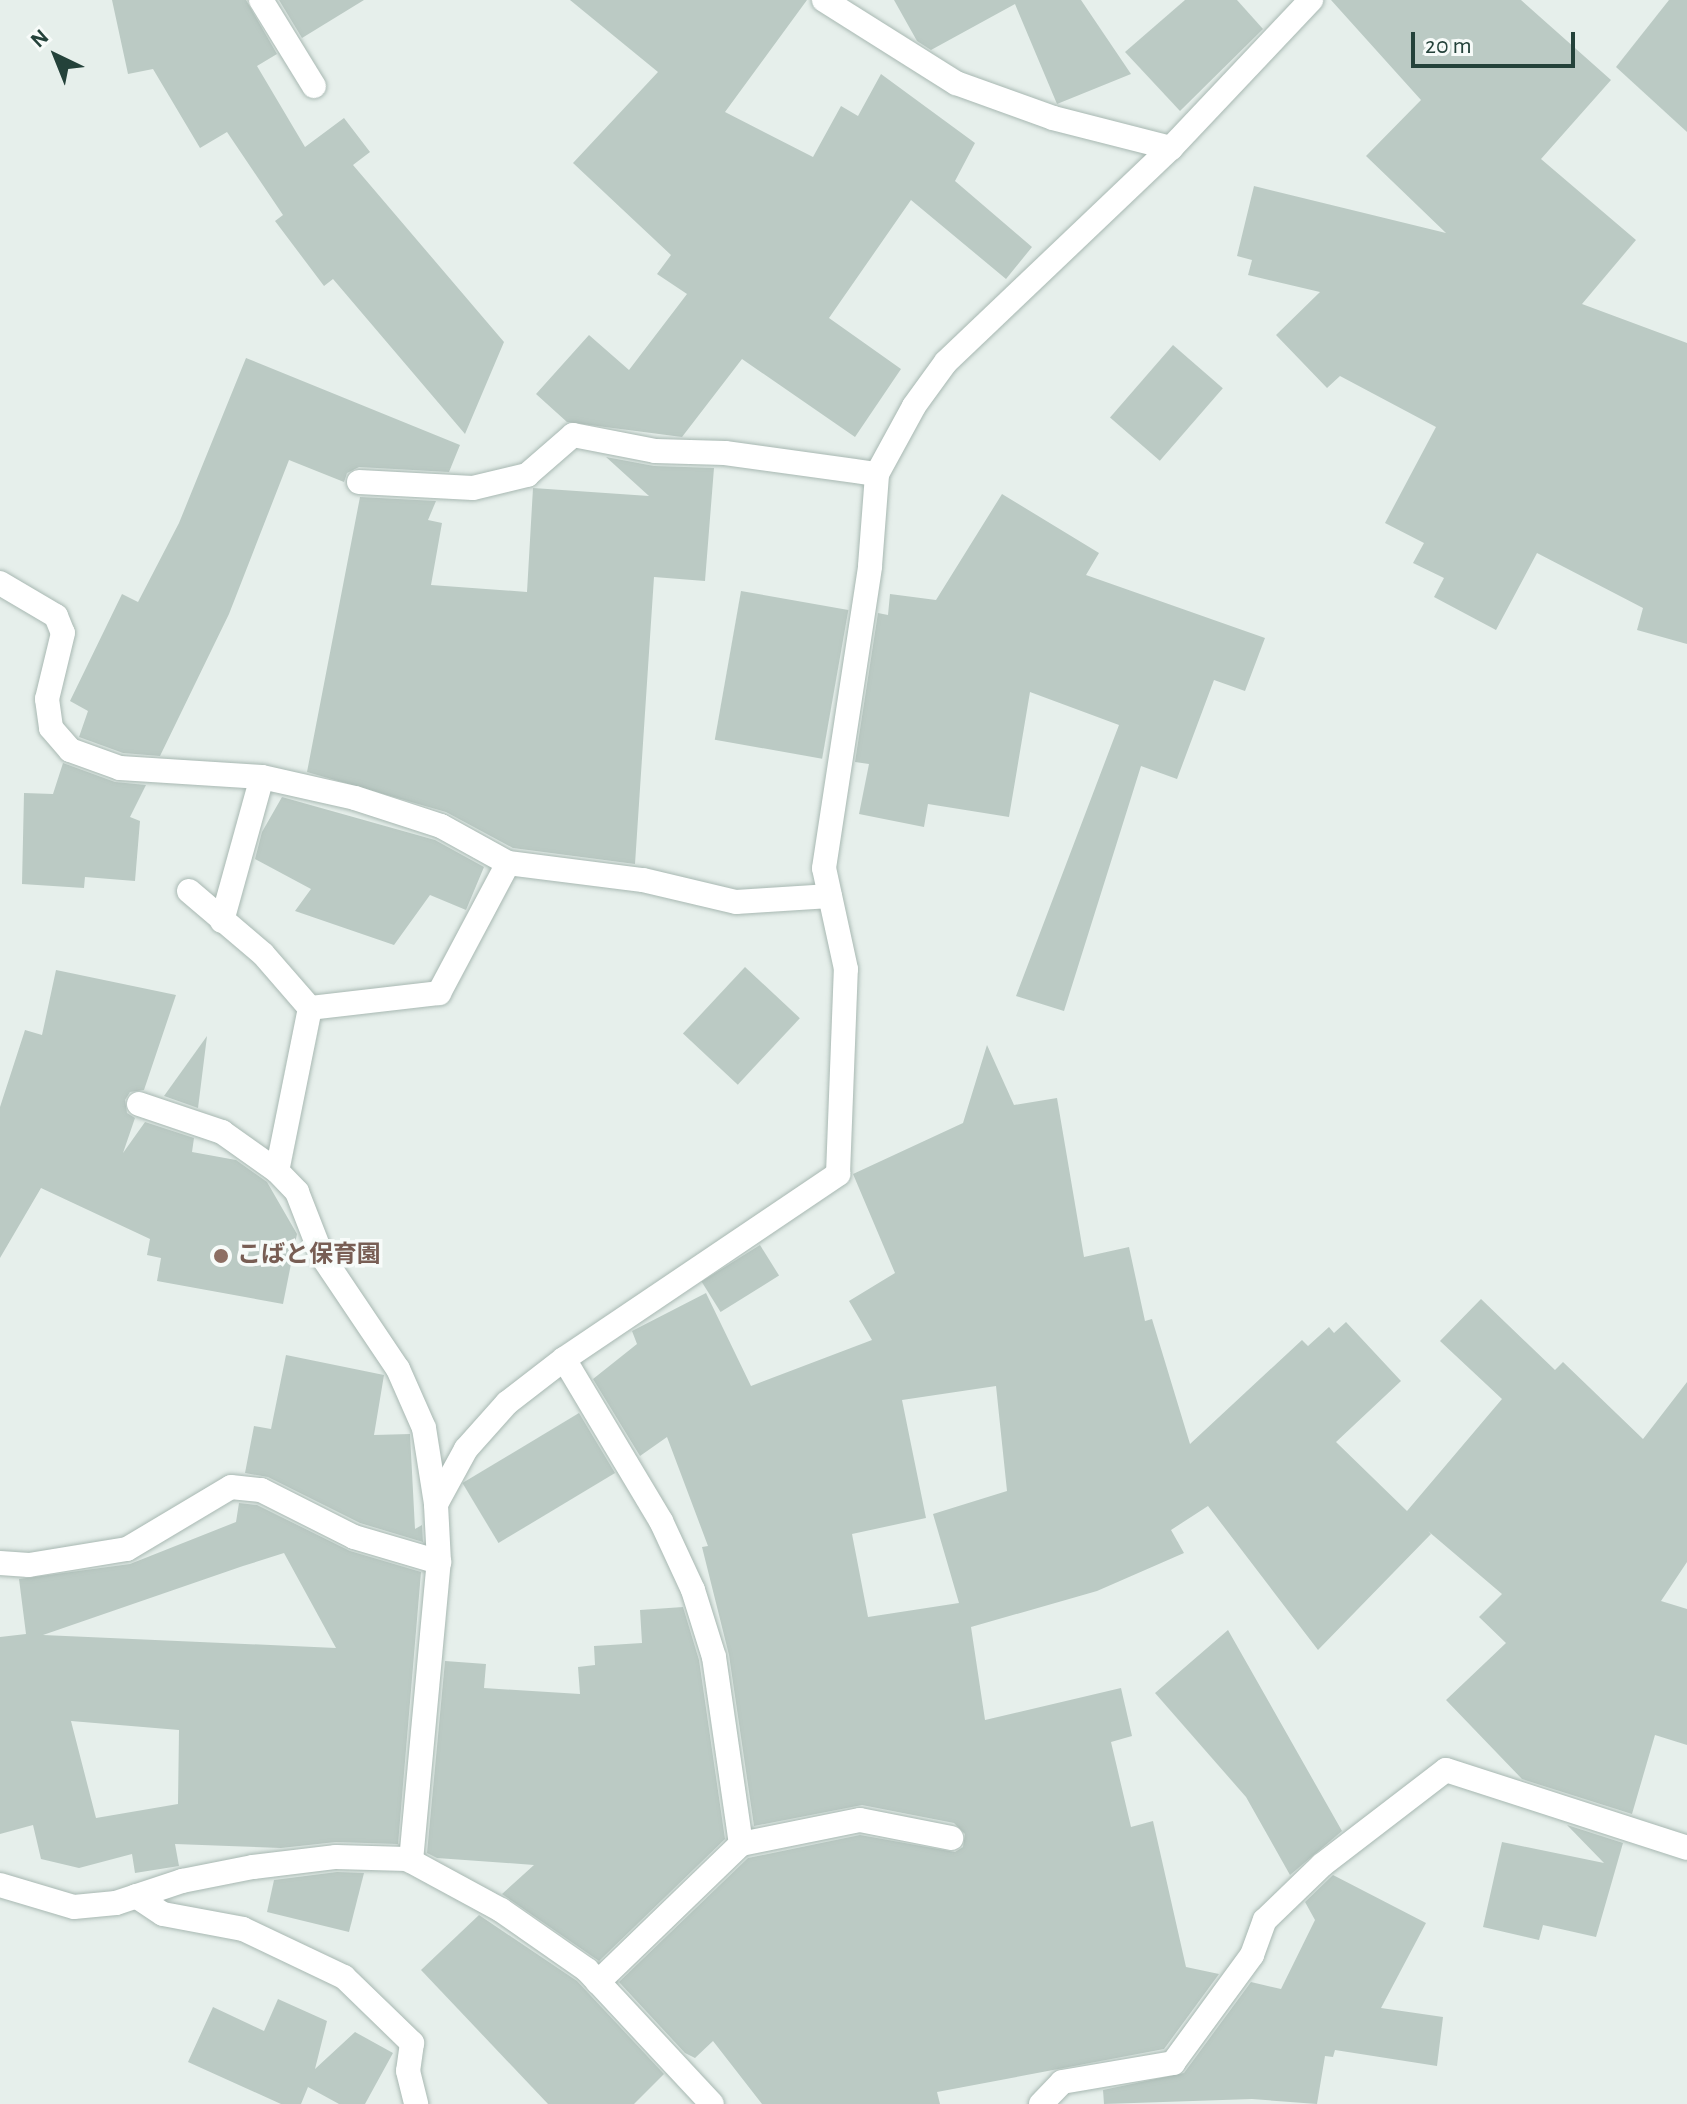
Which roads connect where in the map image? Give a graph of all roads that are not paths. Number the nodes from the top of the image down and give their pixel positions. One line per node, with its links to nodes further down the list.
1 (261, 0): 4 (street)
2 (824, 0): 5 (street)
3 (1311, 0): 5 (street)
4 (314, 86)
5 (1171, 148): 6 (street)
6 (877, 474): 7 (street); 12 (street)
7 (359, 482)
8 (0, 583): 9 (street)
9 (262, 777): 10 (street); 13 (street)
10 (508, 863): 12 (street); 14 (street)
11 (189, 891): 13 (street)
12 (830, 896): 17 (street)
13 (222, 921): 14 (street)
14 (310, 1008): 16 (street)
15 (139, 1104): 16 (street)
16 (277, 1171): 18 (street)
17 (564, 1359): 18 (street); 22 (street)
18 (436, 1504): 19 (street)
19 (439, 1562): 20 (street); 24 (street)
20 (0, 1563)
21 (951, 1838): 22 (street)
22 (741, 1844): 27 (street)
23 (1687, 1848): 30 (street)
24 (411, 1861): 26 (street); 27 (street)
25 (0, 1885): 26 (street)
26 (136, 1896): 28 (street)
27 (598, 1982): 29 (street)
28 (416, 2104)
29 (712, 2104)
30 (1041, 2104)

